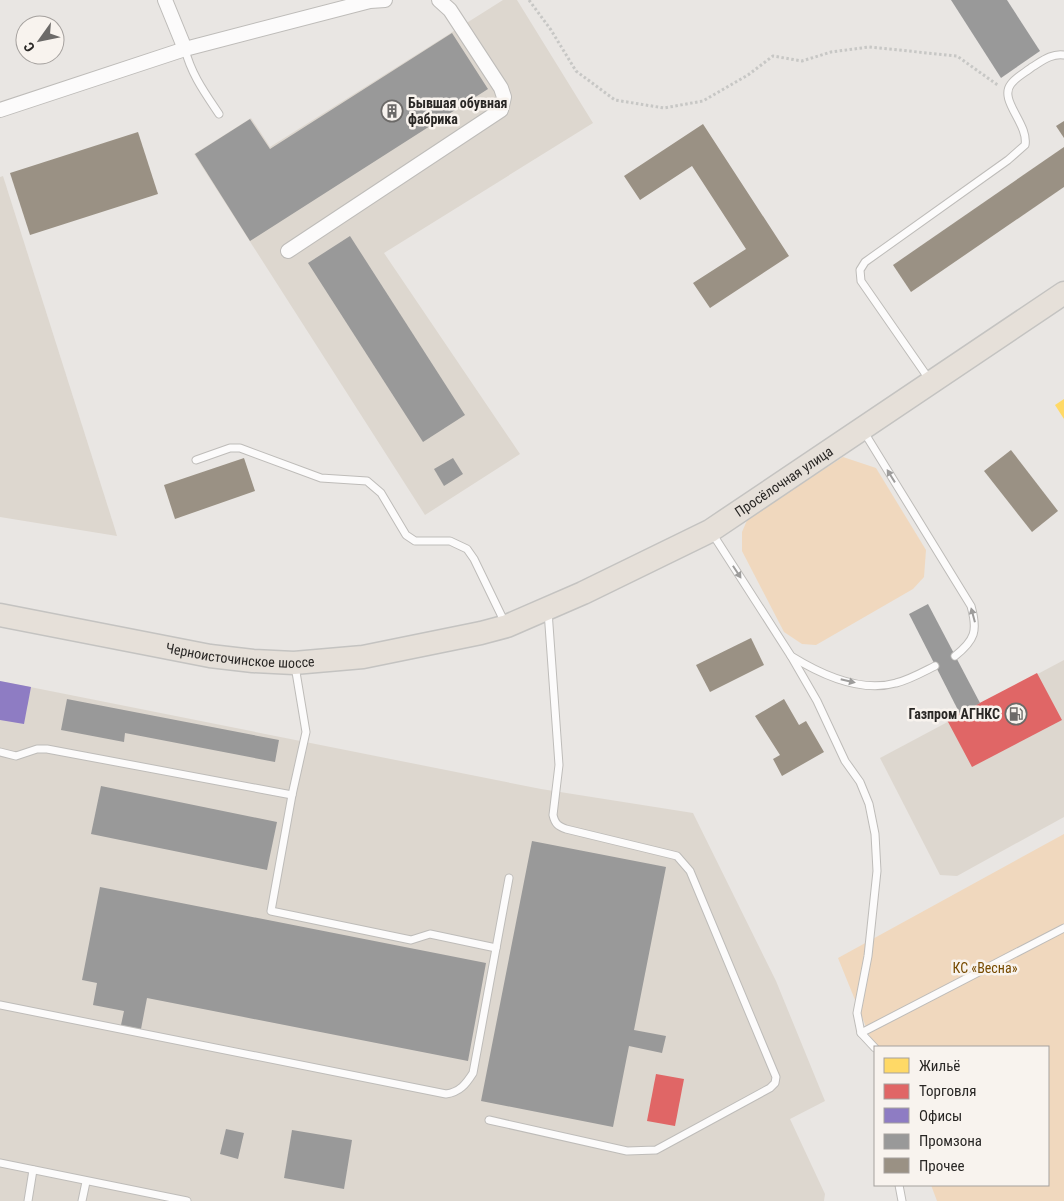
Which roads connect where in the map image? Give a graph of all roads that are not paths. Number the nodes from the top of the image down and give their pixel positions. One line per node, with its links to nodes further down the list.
1 (165, 0): 5 (street)
2 (385, 0): 4 (street)
3 (439, 0): 9 (street)
4 (370, 1): 5 (street)
5 (185, 49): 7 (street); 8 (lane)
6 (1064, 55): 11 (lane)
7 (0, 110)
8 (220, 114)
9 (288, 251)
10 (1064, 293): 11 (main road, Просёлочная улица)
11 (932, 383): 12 (main road, Просёлочная улица)
12 (863, 430): 14 (main road, Просёлочная улица); 20 (lane, one-way to 12)
13 (196, 460): 17 (lane)
14 (710, 531): 15 (main road, Просёлочная улица); 19 (lane, one-way to 19)
15 (548, 608): 17 (main road, Просёлочная улица); 31 (lane)
16 (0, 615): 21 (main road, Черноисточинское шоссе)
17 (507, 626): 18 (main road, Просёлочная улица)
18 (482, 633): 21 (main road, Черноисточинское шоссе)
19 (791, 656): 22 (lane, one-way to 22); 29 (lane)
20 (955, 656)
21 (294, 663): 24 (lane)
22 (935, 666)
23 (0, 752): 24 (lane)
24 (292, 795): 27 (lane)
25 (509, 878): 27 (lane)
26 (1064, 928): 29 (lane)
27 (496, 948): 28 (lane)
28 (0, 1005)
29 (861, 1032): 30 (lane)
30 (874, 1047)
31 (489, 1120)
32 (0, 1164): 33 (lane)
33 (33, 1170): 34 (lane); 37 (lane)
34 (86, 1182): 36 (lane); 38 (lane)
35 (899, 1186): 41 (lane)
36 (141, 1192): 39 (lane); 40 (lane)
37 (28, 1201)
38 (82, 1201)
39 (140, 1201)
40 (186, 1201)
41 (902, 1201)

